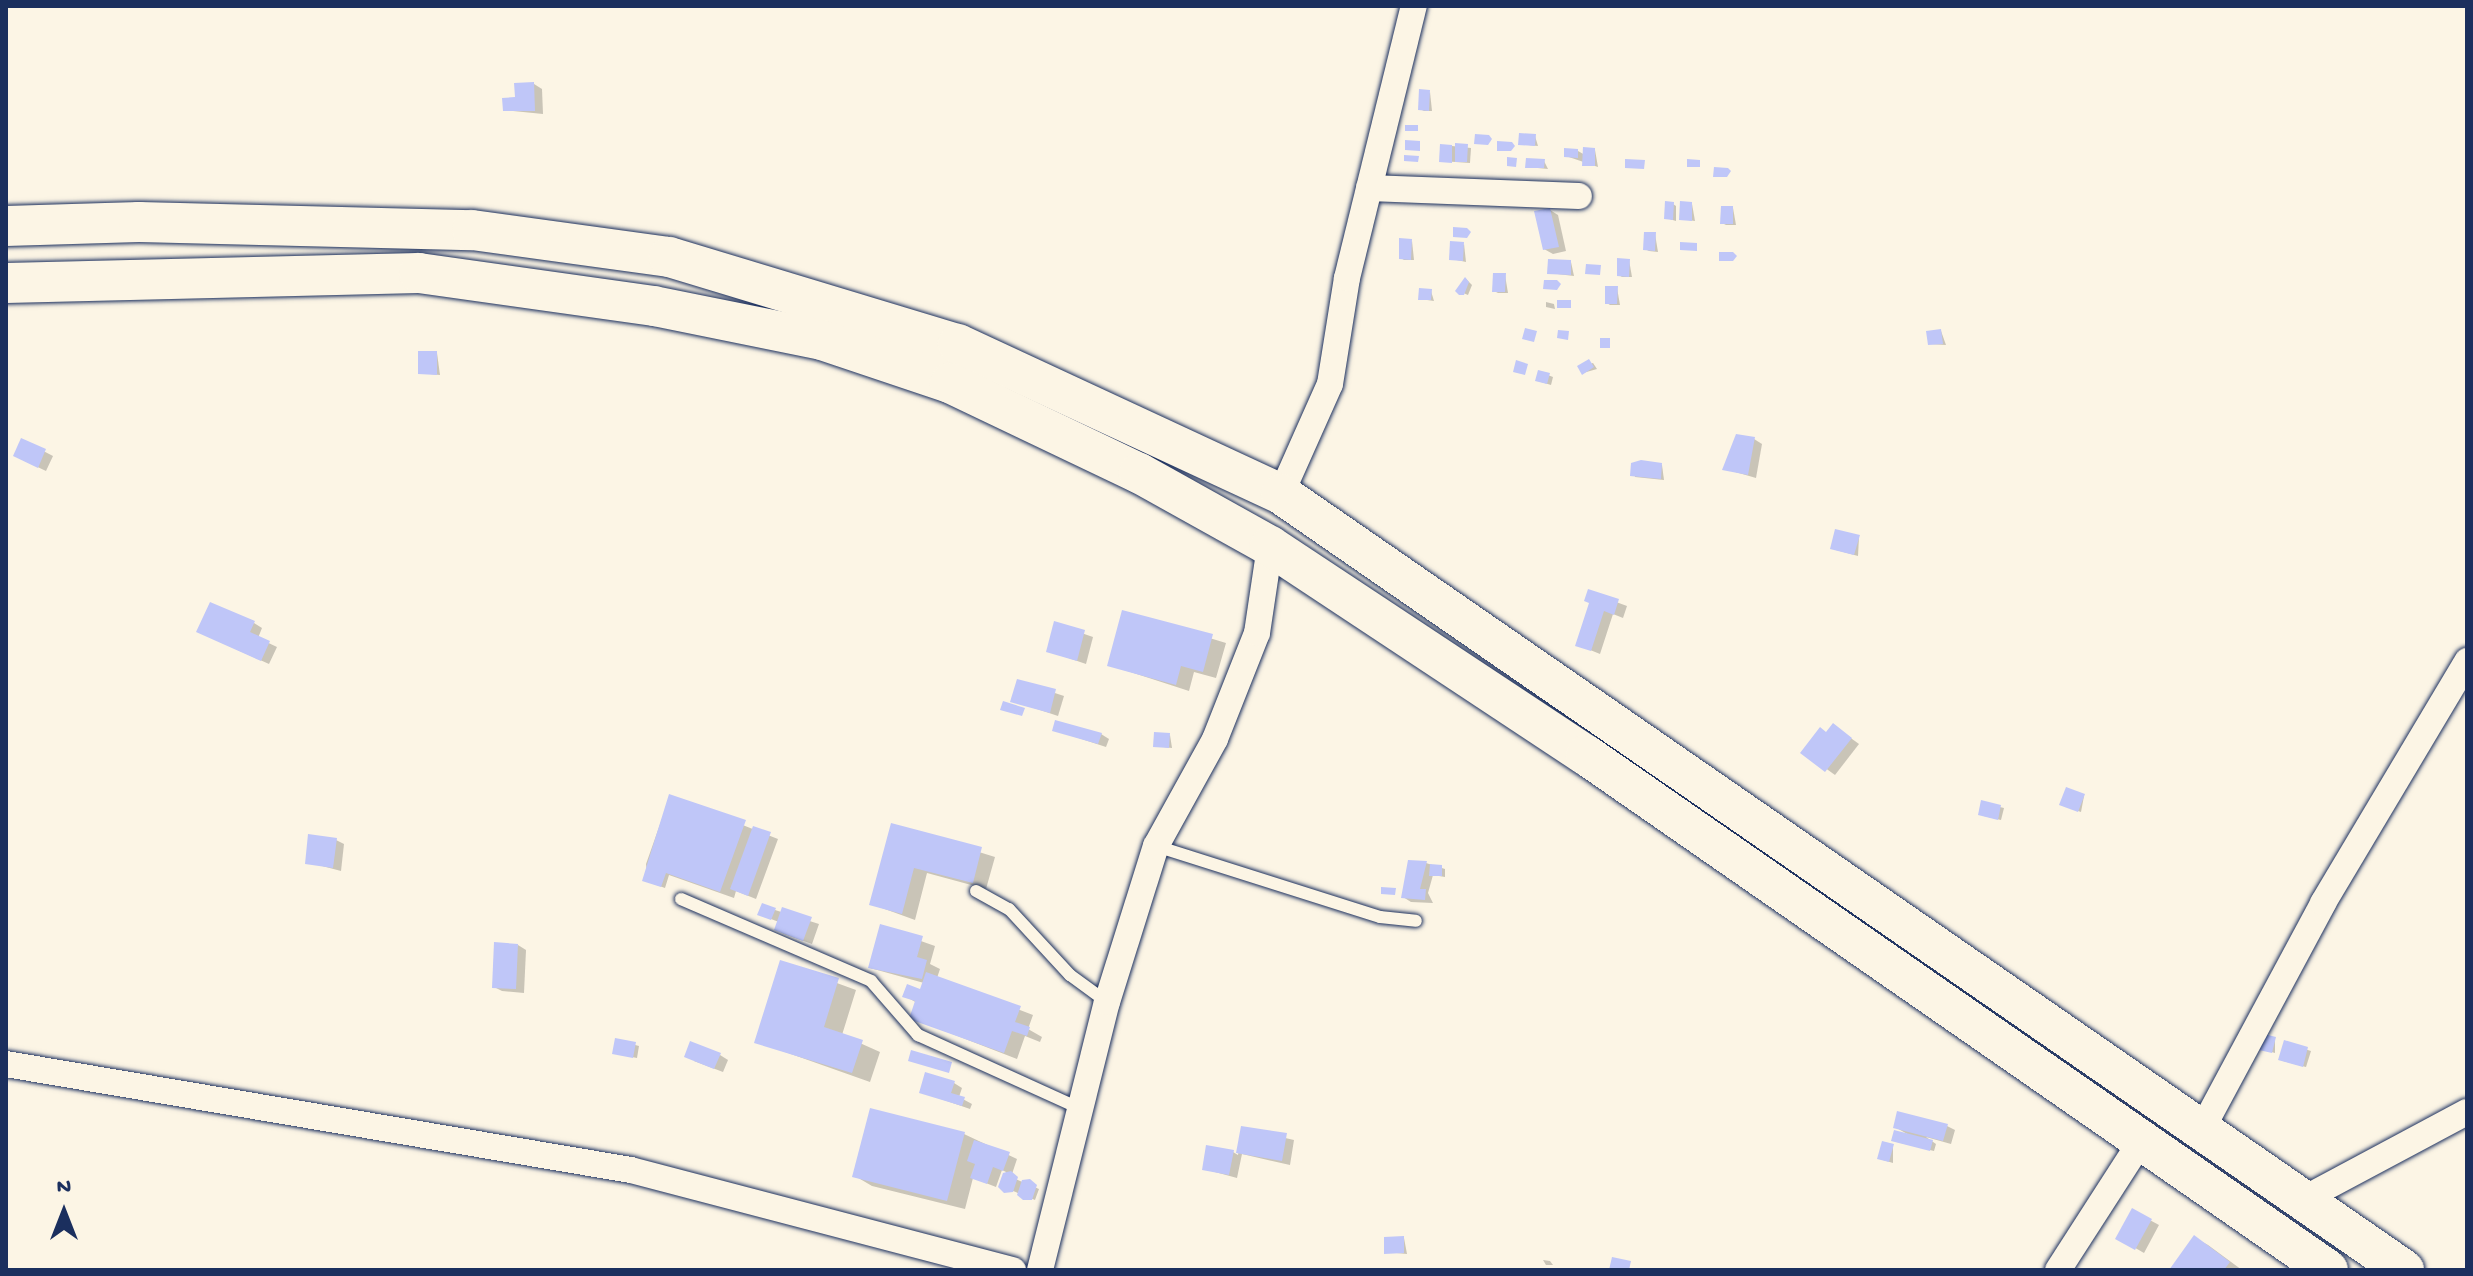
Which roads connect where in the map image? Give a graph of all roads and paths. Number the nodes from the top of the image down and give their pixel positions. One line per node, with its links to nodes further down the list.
1 (1414, 6): 2 (street)
2 (1369, 188): 3 (street); 6 (street)
3 (1579, 196)
4 (6, 226): 6 (main road)
5 (6, 283): 7 (main road)
6 (1281, 494): 17 (main road)
7 (1270, 546): 9 (street); 18 (main road)
8 (2467, 661): 17 (street)
9 (1156, 846): 12 (lane); 13 (street)
10 (976, 891): 13 (lane)
11 (681, 899): 15 (lane)
12 (1416, 921)
13 (1107, 1002): 15 (street)
14 (6, 1064): 20 (street)
15 (1079, 1108): 21 (street)
16 (2467, 1112): 19 (street)
17 (2201, 1131): 19 (main road)
18 (2140, 1143): 22 (street); 23 (main road)
19 (2302, 1200): 24 (main road)
20 (1013, 1270)
21 (1040, 1270)
22 (2058, 1270)
23 (2328, 1270)
24 (2404, 1270)

